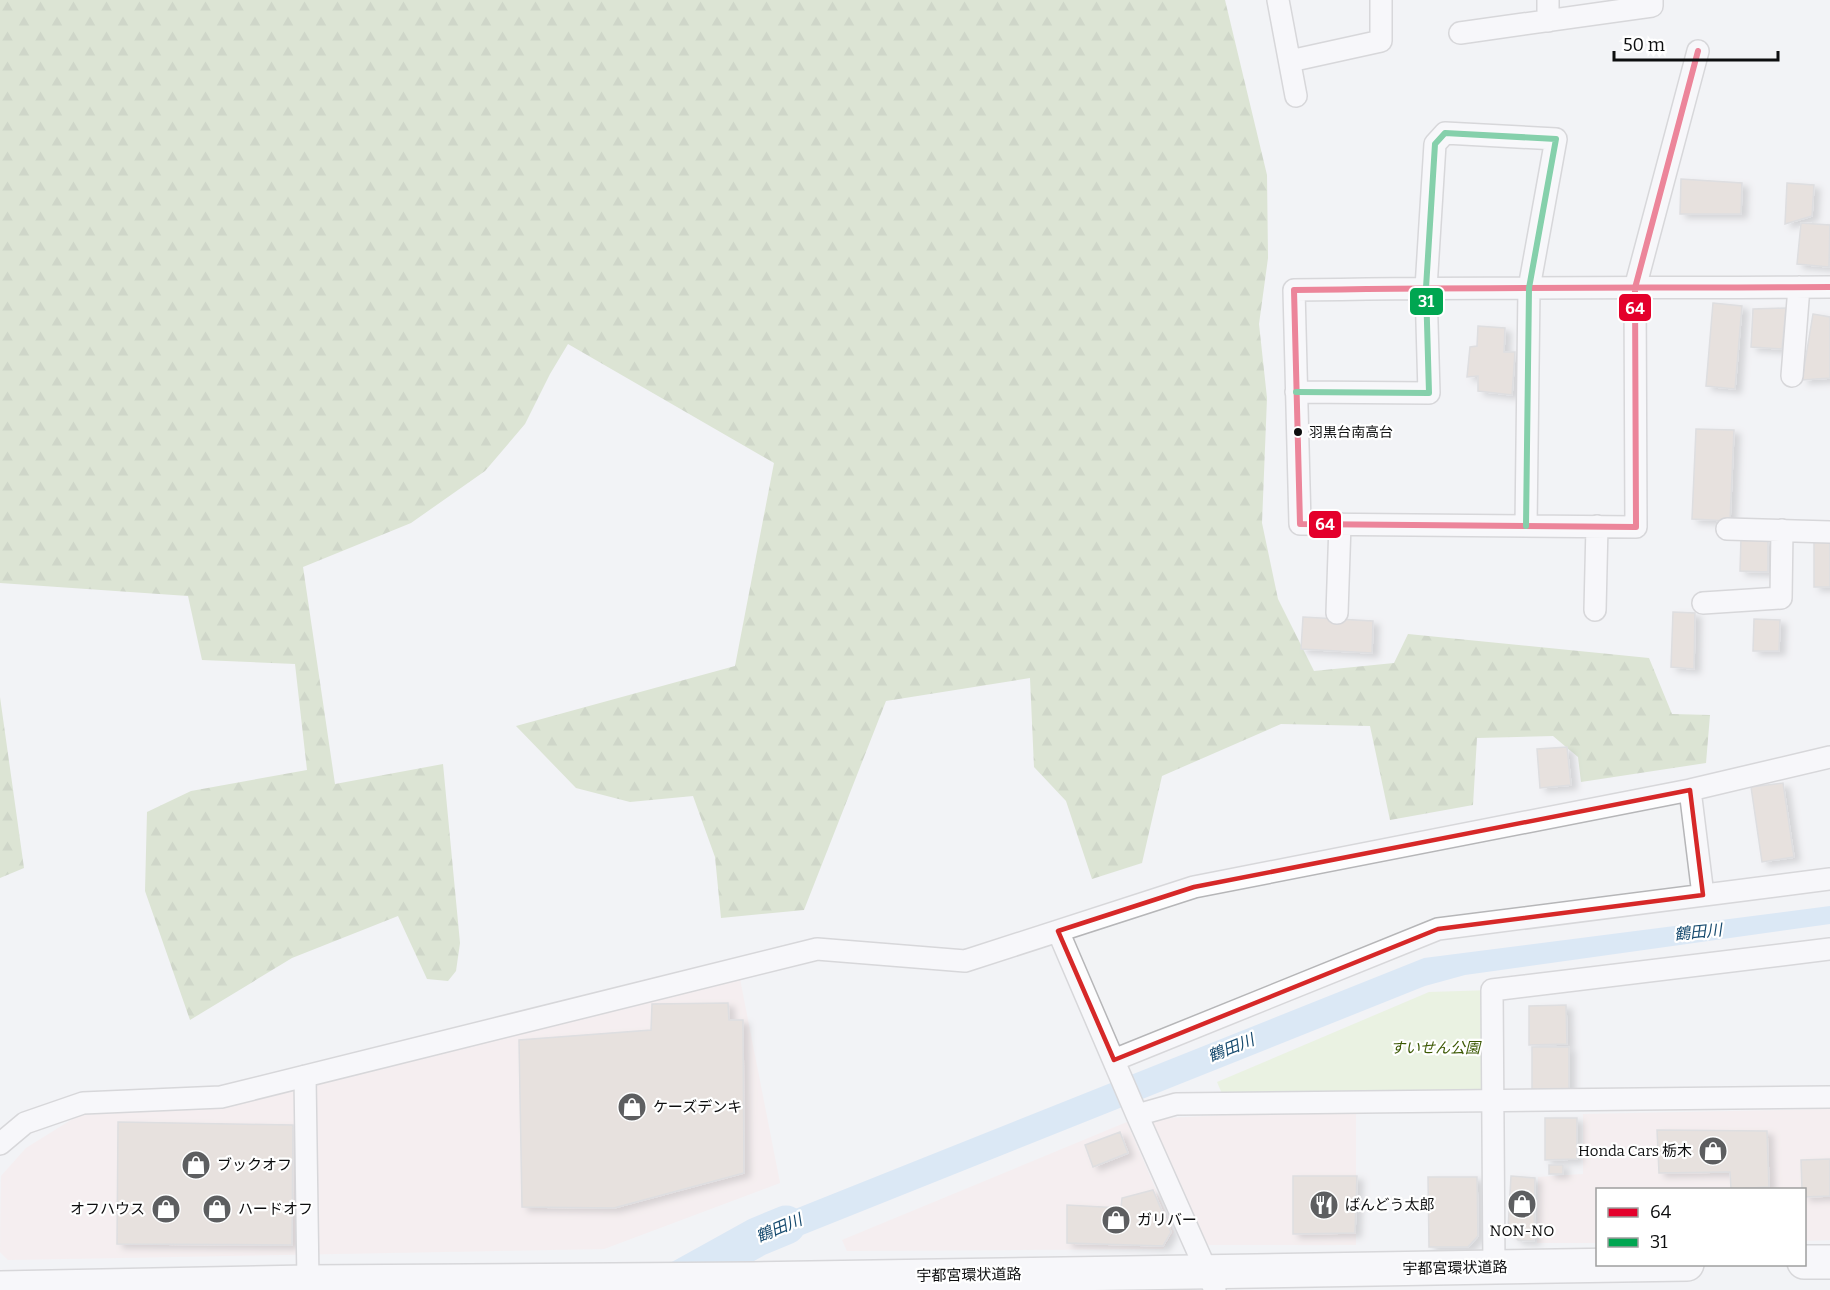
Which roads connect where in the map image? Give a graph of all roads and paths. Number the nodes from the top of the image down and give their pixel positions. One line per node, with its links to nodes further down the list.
1 (1278, 0): 7 (street)
2 (1381, 0): 7 (street)
3 (1652, 0): 4 (street)
4 (1548, 10): 5 (street)
5 (1460, 33)
6 (1698, 51): 13 (street)
7 (1290, 61): 8 (street)
8 (1296, 96)
9 (1799, 287): 10 (street); 13 (street); 14 (street)
10 (1830, 287)
11 (1426, 288): 12 (street); 12 (street); 15 (street); 15 (street)
12 (1530, 288): 13 (street); 17 (street)
13 (1635, 288): 18 (street)
14 (1792, 376)
15 (1296, 392): 16 (street)
16 (1340, 524): 17 (street); 24 (street)
17 (1526, 526): 18 (street)
18 (1597, 526): 23 (street)
19 (1727, 529): 20 (street)
20 (1782, 530): 21 (street); 22 (street)
21 (1830, 532)
22 (1703, 603)
23 (1595, 610)
24 (1337, 613)
25 (1830, 757): 26 (street)
26 (1690, 790): 28 (street); 29 (street)
27 (1830, 879): 28 (street)
28 (1703, 895): 31 (street)
29 (1058, 932): 31 (street); 32 (street)
30 (1830, 949): 34 (street)
31 (1113, 1060): 35 (street)
32 (305, 1076): 36 (street); 42 (street)
33 (1830, 1097): 34 (street)
34 (1492, 1100): 35 (street); 40 (street)
35 (1137, 1115): 41 (street)
36 (0, 1144)
37 (1830, 1262): 38 (main road)
38 (1806, 1263)
39 (1596, 1266): 40 (main road, 宇都宮環状道路)
40 (1494, 1268): 41 (main road, 宇都宮環状道路)
41 (1211, 1281): 42 (main road, 宇都宮環状道路)
42 (308, 1282): 43 (main road, 宇都宮環状道路)
43 (0, 1288)

